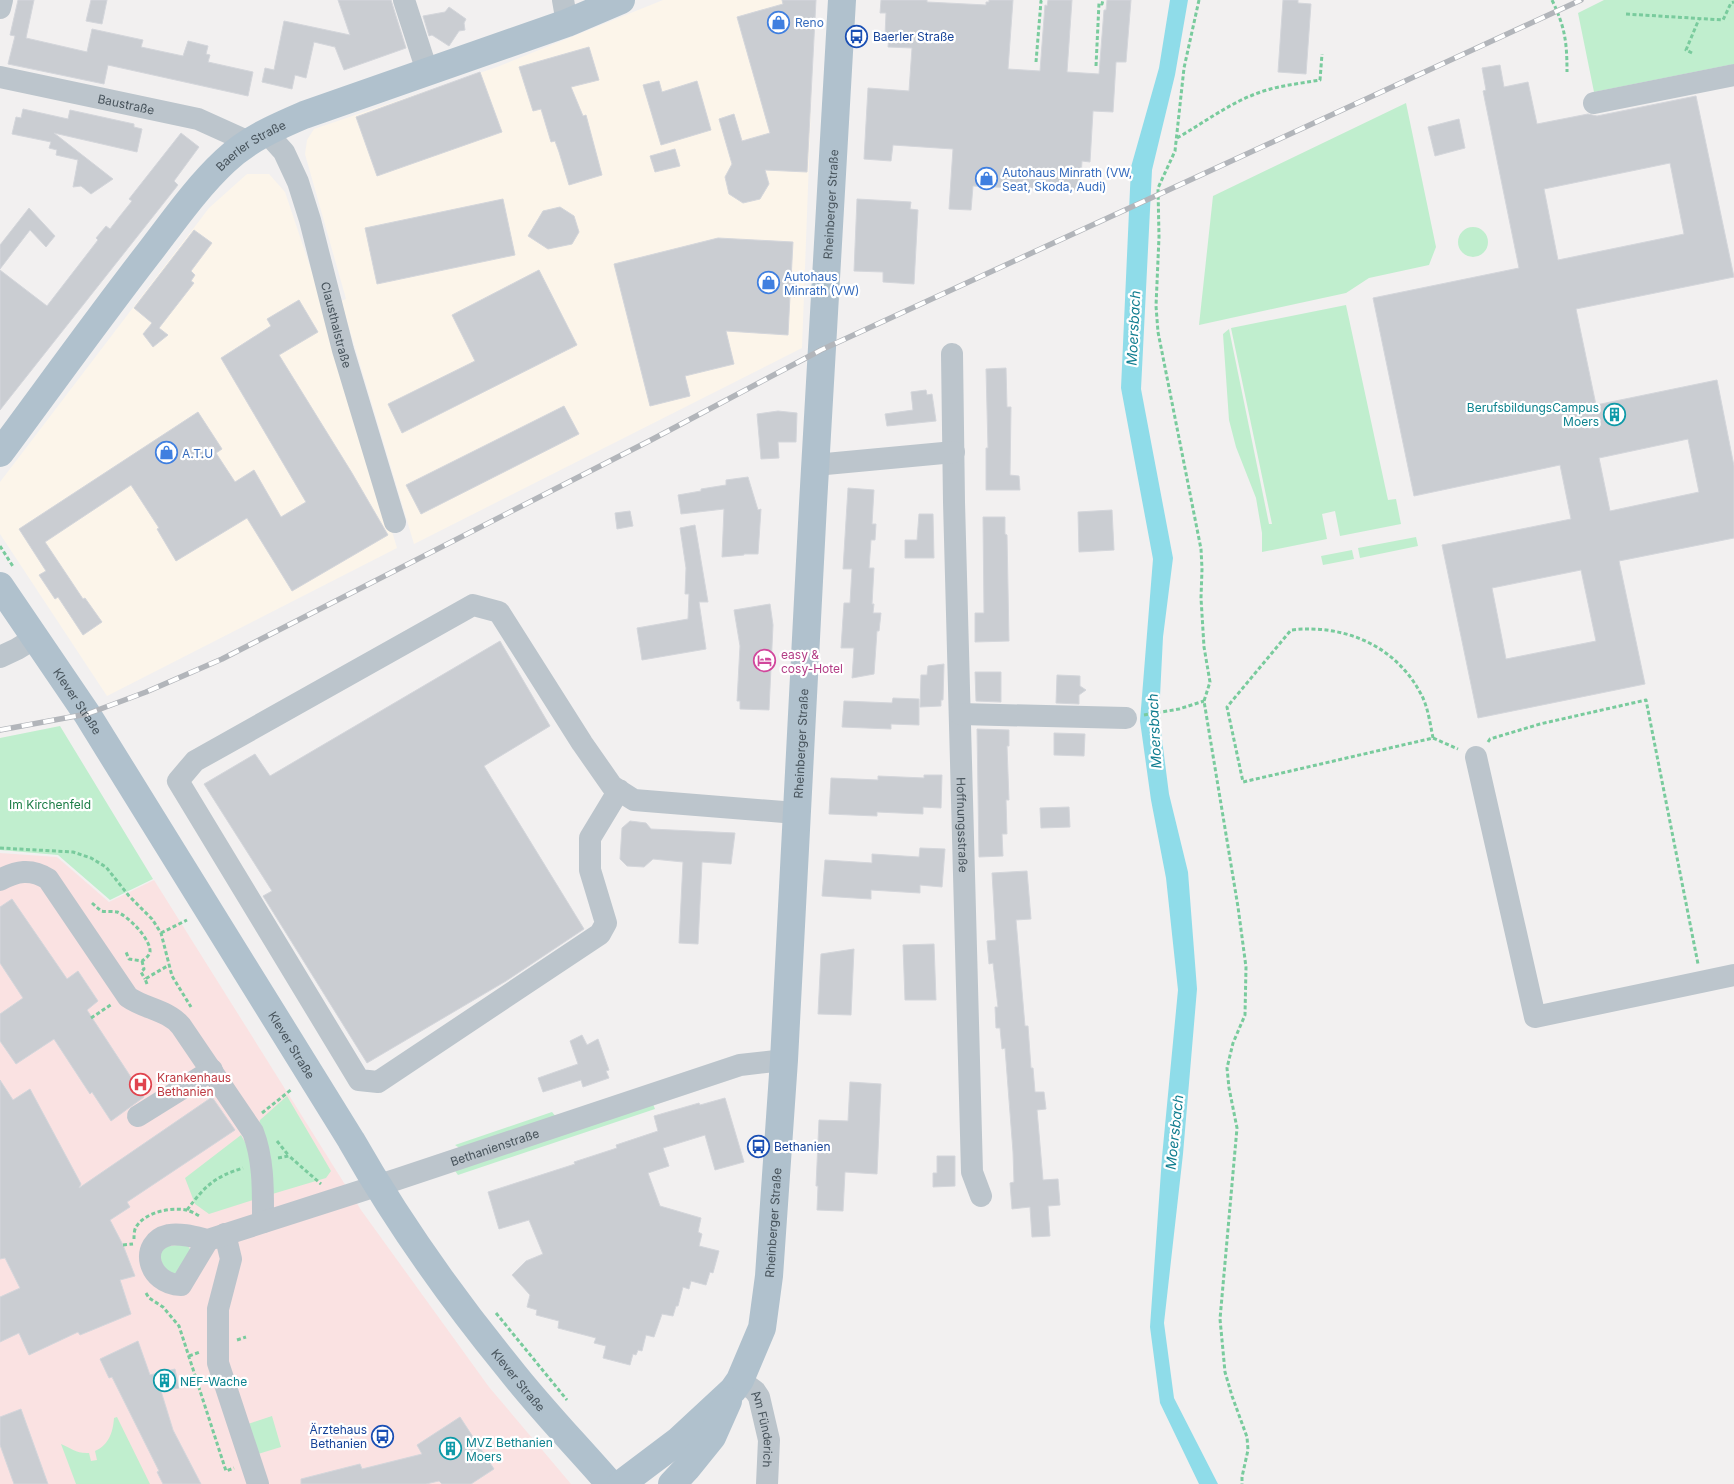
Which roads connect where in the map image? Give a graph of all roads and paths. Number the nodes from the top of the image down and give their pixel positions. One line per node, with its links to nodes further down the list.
1 (2, 0): 10 (street)
2 (404, 0): 18 (street)
3 (621, 0): 11 (main road, Baerler Straße)
4 (842, 0): 28 (main road, Rheinberger Straße)
5 (1043, 0): 16 (path)
6 (1103, 0): 17 (path)
7 (1199, 0): 24 (path)
8 (1552, 0): 19 (path)
9 (1734, 2): 13 (path)
10 (0, 8)
11 (565, 11): 18 (main road, Baerler Straße)
12 (1626, 14): 13 (path)
13 (1699, 19): 14 (path)
14 (1692, 53)
15 (1322, 54): 24 (path)
16 (1036, 62)
17 (1096, 66)
18 (427, 71): 23 (main road, Baerler Straße)
19 (1567, 72)
20 (1734, 75): 22 (street)
21 (0, 76): 23 (street, Baustraße)
22 (1594, 103)
23 (258, 137): 27 (main road, Baerler Straße); 29 (street, Clausthalstraße)
24 (1177, 138): 33 (path)
25 (952, 354): 26 (street, Hoffnungsstraße)
26 (954, 452): 28 (street); 34 (street, Hoffnungsstraße)
27 (0, 453)
28 (815, 465): 38 (main road, Rheinberger Straße)
29 (395, 522)
30 (0, 586): 31 (main road, Klever Straße)
31 (35, 638): 32 (street); 56 (main road, Klever Straße)
32 (0, 657)
33 (1204, 701): 35 (path); 69 (path)
34 (960, 714): 35 (street); 57 (street, Hoffnungsstraße)
35 (1126, 718)
36 (1476, 757): 47 (street)
37 (618, 790): 37 (street); 38 (street)
38 (796, 813): 51 (main road, Rheinberger Straße)
39 (0, 848): 43 (path)
40 (0, 880): 52 (street)
41 (92, 903): 45 (path)
42 (187, 920): 43 (path)
43 (161, 933): 46 (path)
44 (126, 952): 45 (path)
45 (142, 962): 48 (path)
46 (169, 965): 48 (path); 50 (path)
47 (1734, 975)
48 (145, 979): 49 (path)
49 (147, 984)
50 (193, 1009)
51 (784, 1060): 56 (street, Bethanienstraße); 63 (main road, Rheinberger Straße)
52 (212, 1070): 54 (street); 58 (street)
53 (292, 1089): 55 (path)
54 (138, 1116)
55 (258, 1116)
56 (377, 1186): 58 (street, Bethanienstraße); 65 (main road, Klever Straße)
57 (981, 1196)
58 (263, 1222): 59 (street, Bethanienstraße)
59 (216, 1237): 59 (street, Bethanienstraße); 64 (street)
60 (133, 1244): 61 (path)
61 (123, 1245)
62 (163, 1307): 64 (path)
63 (736, 1385): 66 (main road); 67 (main road, Rheinberger Straße); 68 (street, Am Fünderich)
64 (255, 1474)
65 (610, 1484)
66 (621, 1484)
67 (672, 1484)
68 (767, 1484)
69 (1242, 1484)

